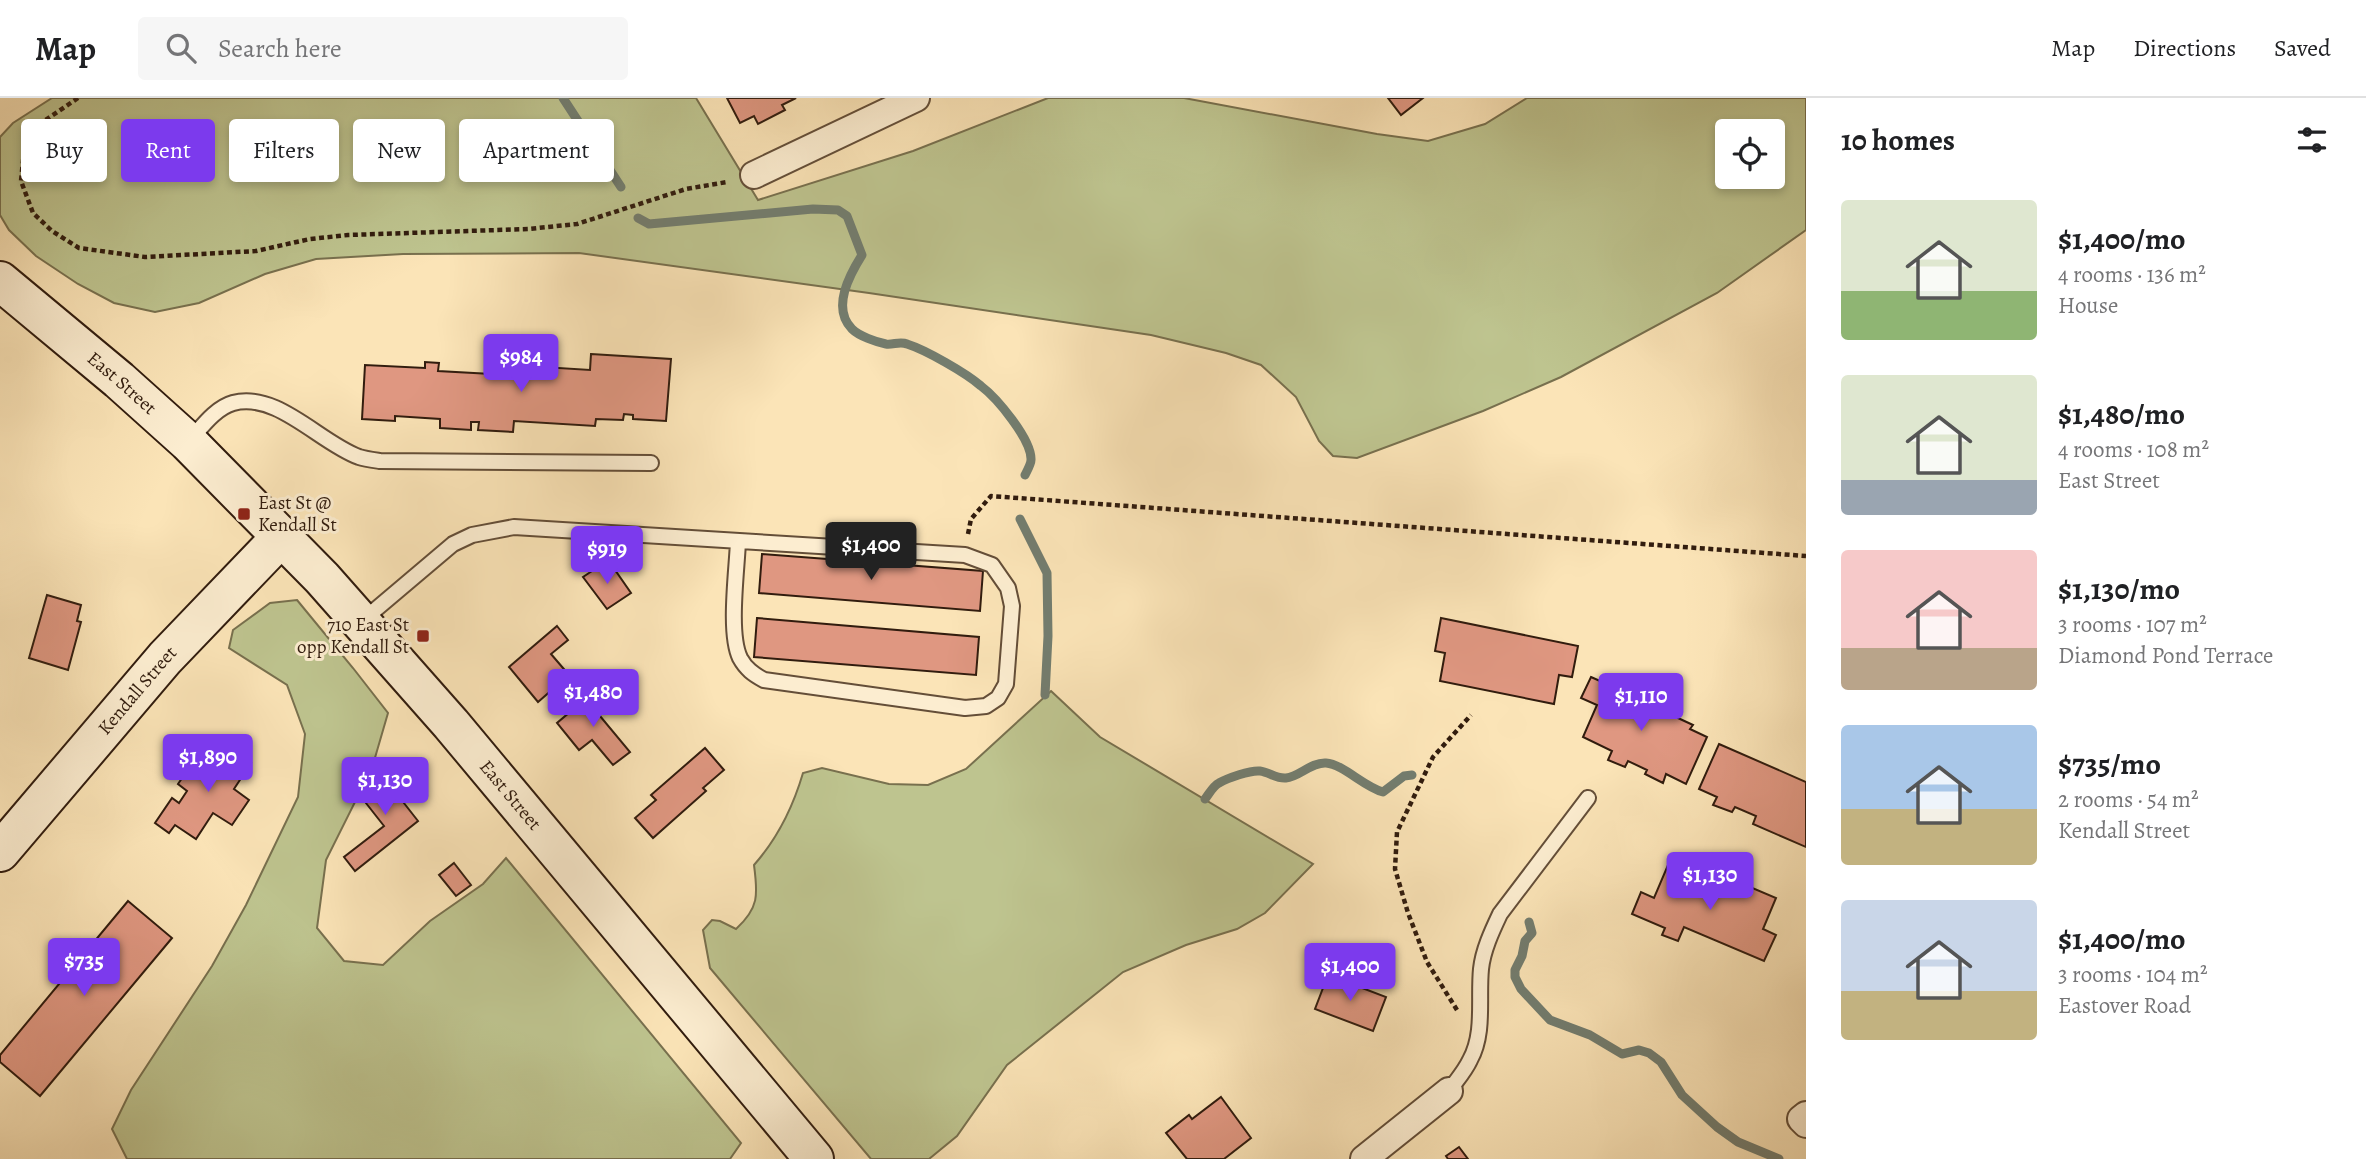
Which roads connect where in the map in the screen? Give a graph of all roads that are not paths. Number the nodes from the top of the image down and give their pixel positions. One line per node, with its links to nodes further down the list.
1 (916, 98): 2 (street)
2 (754, 175)
3 (0, 281): 4 (main road, East Street)
4 (188, 442): 5 (lane); 6 (main road, East Street)
5 (651, 463)
6 (282, 536): 8 (main road, East Street); 10 (main road, Kendall Street)
7 (738, 541): 7 (lane); 8 (lane)
8 (362, 621): 14 (main road, East Street)
9 (1588, 798): 11 (lane)
10 (0, 852)
11 (1449, 1091): 15 (street)
12 (1806, 1115): 13 (street)
13 (1806, 1124)
14 (814, 1159)
15 (1364, 1159)

